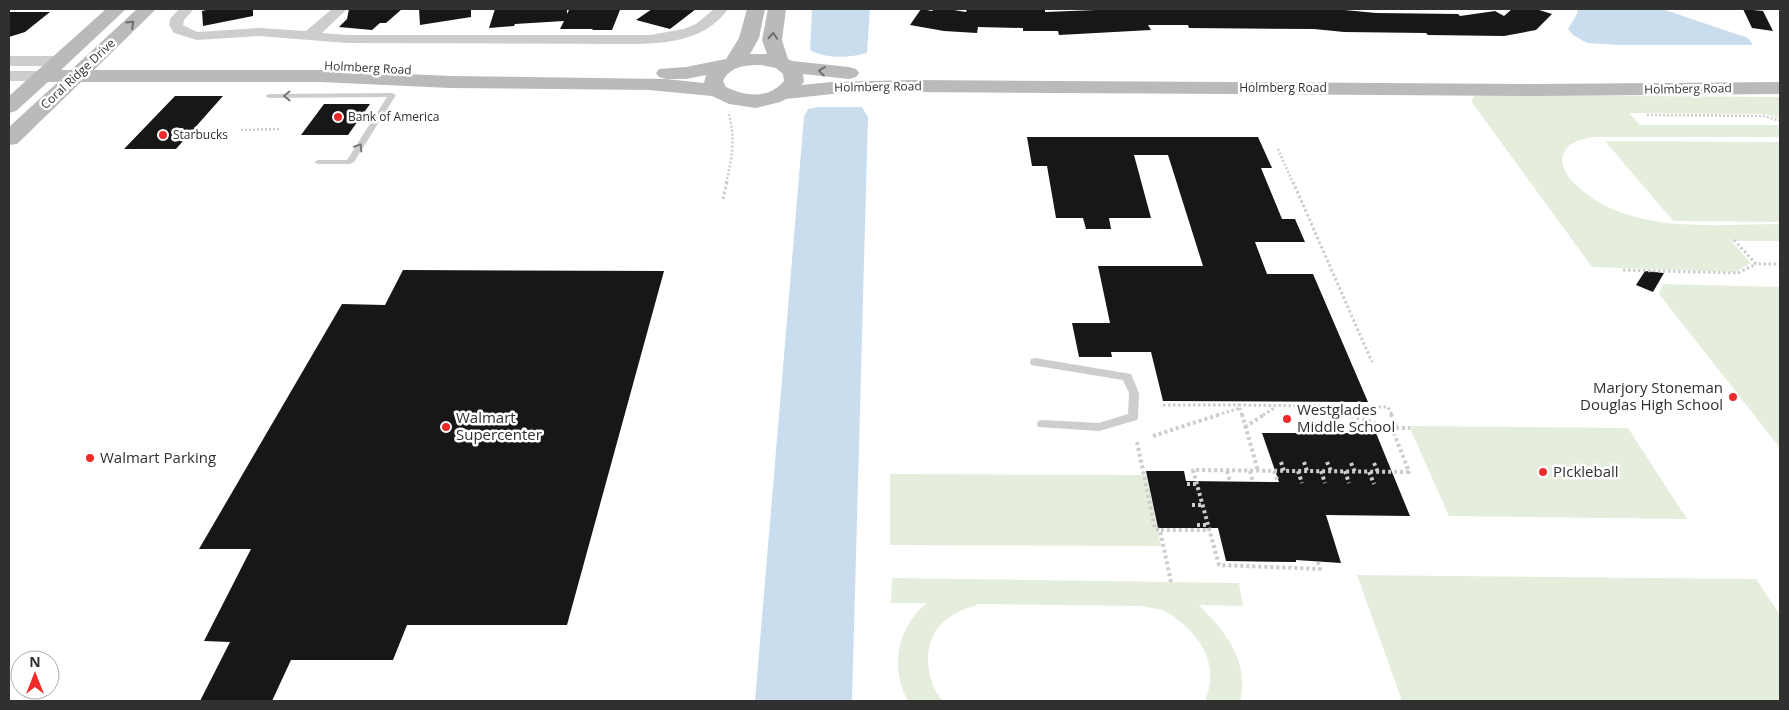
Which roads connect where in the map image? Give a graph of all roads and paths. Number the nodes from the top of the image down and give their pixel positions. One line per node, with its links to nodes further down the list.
1 (117, 9): 10 (street, Coral Ridge Drive)
2 (148, 9): 11 (street, Coral Ridge Drive, one-way to 2)
3 (188, 9): 8 (street)
4 (340, 9): 8 (street)
5 (721, 9): 8 (street)
6 (756, 9): 12 (street)
7 (777, 9): 13 (street, one-way to 7)
8 (312, 35)
9 (9, 61): 10 (street, Holmberg Road)
10 (58, 61): 11 (street, Holmberg Road); 15 (street, Coral Ridge Drive)
11 (90, 62): 12 (street, Holmberg Road); 16 (street, Coral Ridge Drive)
12 (730, 64): 13 (street, Holmberg Road); 21 (street)
13 (783, 64): 17 (street, Holmberg Road, one-way to 13); 19 (street)
14 (9, 76): 15 (street, Holmberg Road)
15 (43, 76): 16 (street, Holmberg Road); 22 (street, Coral Ridge Drive)
16 (74, 76): 21 (street, Holmberg Road); 27 (street, Coral Ridge Drive)
17 (1780, 76)
18 (1780, 88): 19 (street, Holmberg Road)
19 (785, 93): 21 (street, Holmberg Road)
20 (269, 96): 29 (lane, one-way to 20)
21 (721, 99): 30 (path)
22 (9, 107)
23 (1646, 115): 24 (path)
24 (1780, 120)
25 (280, 129): 26 (path)
26 (241, 130)
27 (9, 139)
28 (1278, 149): 36 (path)
29 (318, 162)
30 (723, 199)
31 (1734, 240): 32 (path)
32 (1756, 264): 33 (path); 34 (path)
33 (1780, 264)
34 (1623, 270)
35 (1035, 362): 41 (lane)
36 (1372, 362)
37 (1163, 405): 40 (path)
38 (1277, 406): 39 (path); 40 (path); 42 (path)
39 (1317, 406): 43 (path); 44 (path)
40 (1239, 407): 42 (path); 46 (path)
41 (1042, 424)
42 (1245, 427): 55 (path)
43 (1392, 428): 44 (path); 65 (path)
44 (1397, 428): 45 (path)
45 (1410, 428)
46 (1153, 436)
47 (1137, 442): 79 (path)
48 (1281, 462): 57 (path)
49 (1304, 462): 59 (path)
50 (1327, 462): 61 (path)
51 (1351, 463): 63 (path)
52 (1374, 463): 65 (path)
53 (1227, 471): 54 (path); 66 (path); 73 (path)
54 (1250, 471): 55 (path); 67 (path)
55 (1258, 471): 56 (path)
56 (1274, 471): 57 (path); 68 (path)
57 (1284, 471): 58 (path)
58 (1298, 471): 59 (path); 69 (path)
59 (1307, 471): 60 (path)
60 (1321, 471): 61 (path); 70 (path)
61 (1331, 471): 62 (path)
62 (1345, 471): 63 (path); 71 (path)
63 (1355, 472): 64 (path)
64 (1369, 472): 65 (path); 74 (path)
65 (1378, 472)
66 (1230, 482)
67 (1253, 482)
68 (1278, 482)
69 (1302, 482)
70 (1325, 483)
71 (1349, 483)
72 (1187, 484): 73 (path)
73 (1197, 484): 76 (path)
74 (1374, 484)
75 (1192, 505): 76 (path)
76 (1203, 505): 78 (path)
77 (1197, 525): 78 (path)
78 (1209, 527): 79 (path); 82 (path)
79 (1160, 530): 83 (path)
80 (1275, 562): 82 (path)
81 (1318, 562): 82 (path)
82 (1277, 568)
83 (1171, 582)

